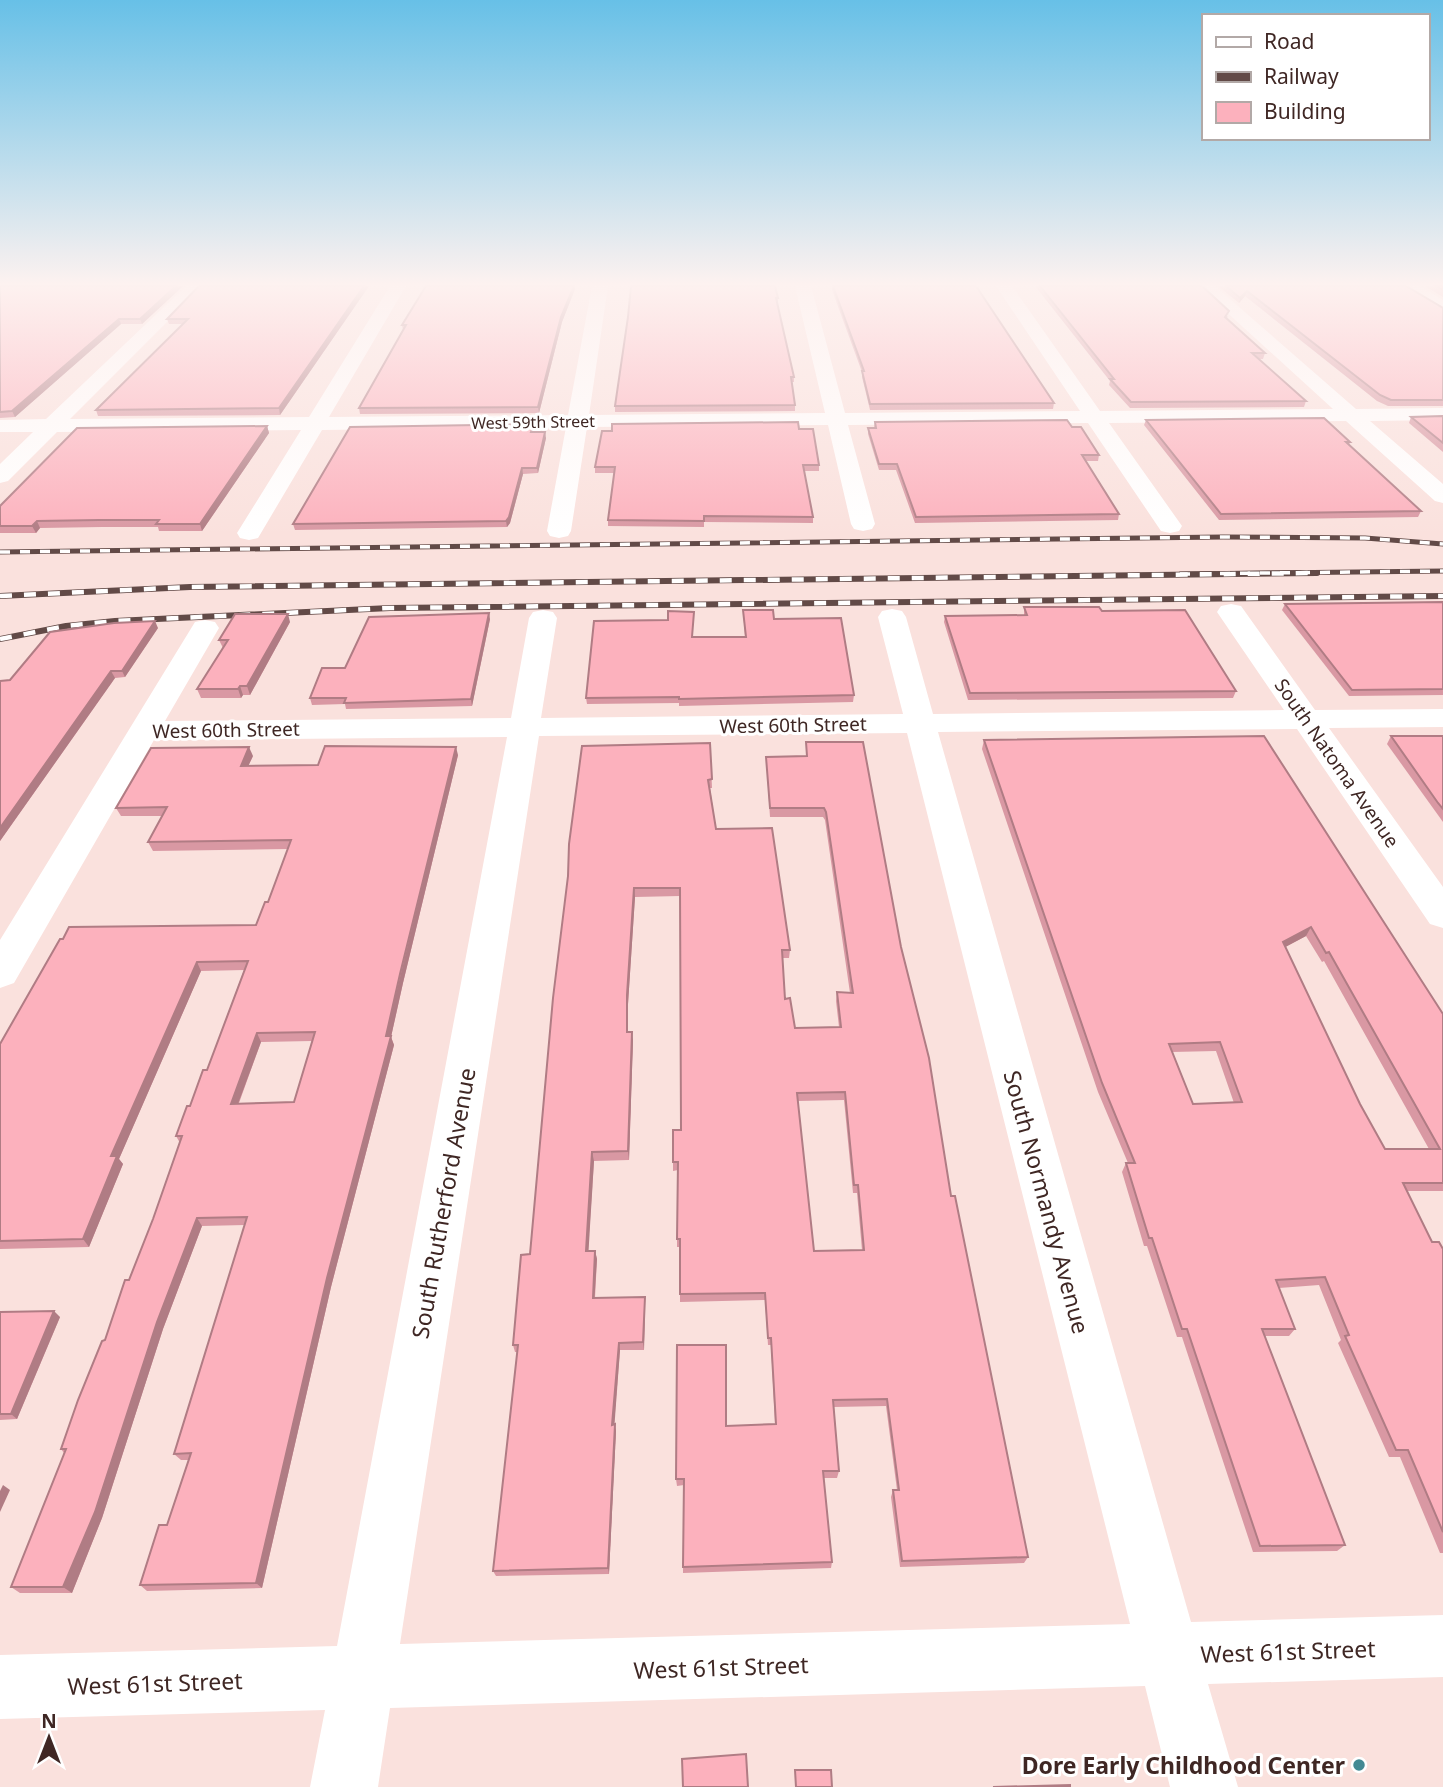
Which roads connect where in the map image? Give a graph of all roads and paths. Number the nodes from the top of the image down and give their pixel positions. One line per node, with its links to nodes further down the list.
1 (109, 369): 14 (street)
2 (348, 369): 12 (street)
3 (586, 369): 11 (street)
4 (825, 369): 10 (street)
5 (1062, 369): 9 (street)
6 (1300, 369): 8 (street)
7 (1443, 414): 8 (street, West 59th Street)
8 (1351, 415): 9 (street, West 59th Street); 16 (street)
9 (1094, 416): 10 (street, West 59th Street); 18 (street)
10 (838, 419): 11 (street, West 59th Street); 17 (street)
11 (577, 421): 12 (street, West 59th Street); 19 (street)
12 (316, 424): 14 (street, West 59th Street); 20 (street)
13 (0, 426): 14 (street, West 59th Street)
14 (51, 426): 15 (street)
15 (0, 476)
16 (1443, 496)
17 (863, 524)
18 (1170, 526)
19 (559, 531)
20 (249, 533)
21 (1231, 612): 26 (street, South Natoma Avenue)
22 (892, 617): 27 (street, South Normandy Avenue)
23 (543, 618): 28 (street, South Rutherford Avenue)
24 (205, 628): 29 (street)
25 (1443, 718): 26 (street, West 60th Street)
26 (1306, 719): 27 (street, West 60th Street); 30 (street, South Natoma Avenue)
27 (919, 723): 28 (street, West 60th Street); 33 (street, South Normandy Avenue)
28 (525, 727): 29 (street, West 60th Street); 34 (street, South Rutherford Avenue)
29 (142, 731): 31 (street)
30 (1443, 915)
31 (0, 973)
32 (1443, 1646): 33 (street, West 61st Street)
33 (1168, 1654): 34 (street, West 61st Street); 37 (street, South Normandy Avenue)
34 (362, 1677): 35 (street, West 61st Street); 36 (street, South Rutherford Avenue)
35 (0, 1687)
36 (344, 1787)
37 (1204, 1787)

